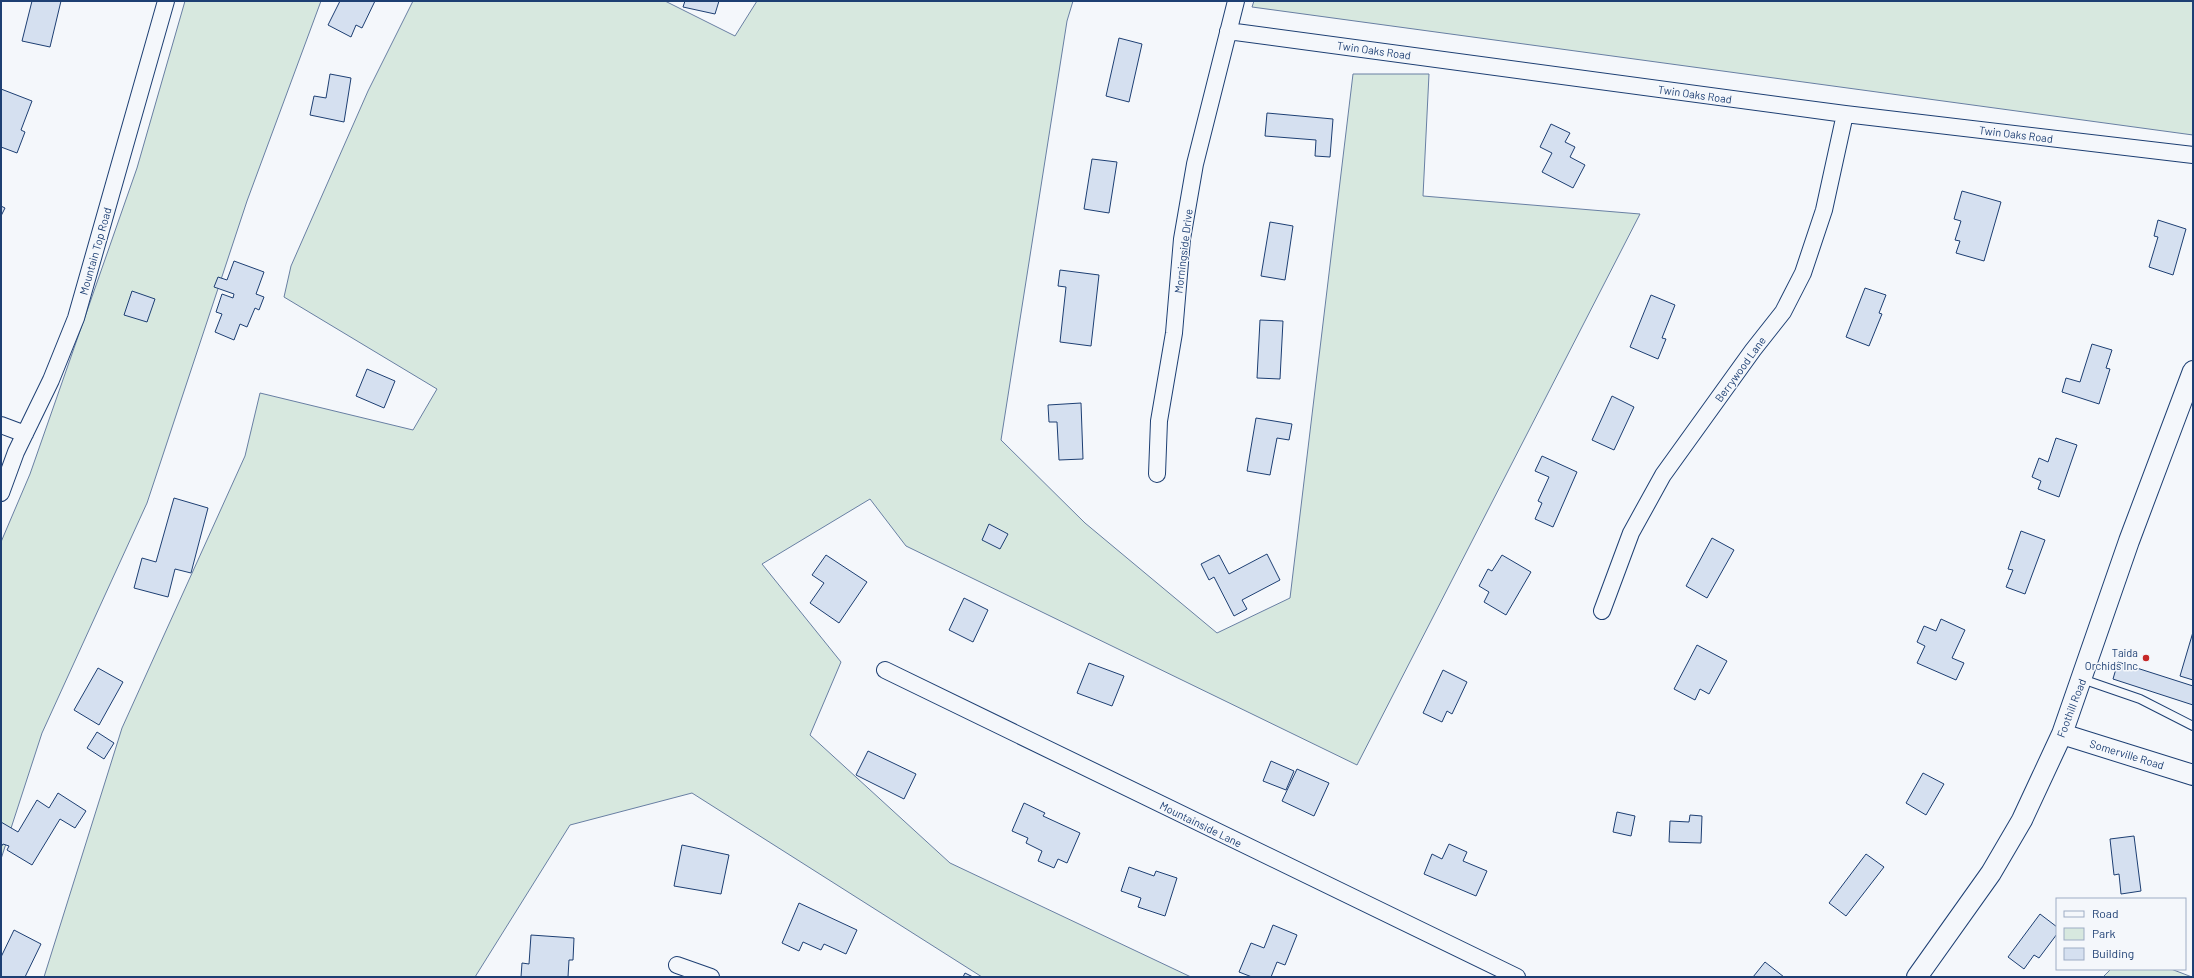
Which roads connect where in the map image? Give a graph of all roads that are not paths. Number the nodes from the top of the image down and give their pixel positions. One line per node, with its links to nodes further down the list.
1 (166, 1): 8 (street, Mountain Top Road)
2 (1236, 1): 3 (street)
3 (1228, 30): 4 (street, Twin Oaks Road); 9 (street, Morningside Drive)
4 (1845, 114): 5 (street, Twin Oaks Road); 11 (street, Berrywood Lane)
5 (2193, 155)
6 (2193, 371): 13 (street, Foothill Road)
7 (1, 425): 8 (street)
8 (25, 434): 10 (street, Mountain Top Road)
9 (1158, 474)
10 (1, 493)
11 (1602, 611)
12 (885, 670): 19 (street, Mountainside Lane)
13 (2082, 679): 14 (lane); 15 (street, Foothill Road)
14 (2193, 726)
15 (2062, 734): 16 (street, Somerville Road); 20 (street, Foothill Road)
16 (2193, 775)
17 (678, 965): 18 (street)
18 (711, 977)
19 (1517, 977)
20 (1917, 977)

